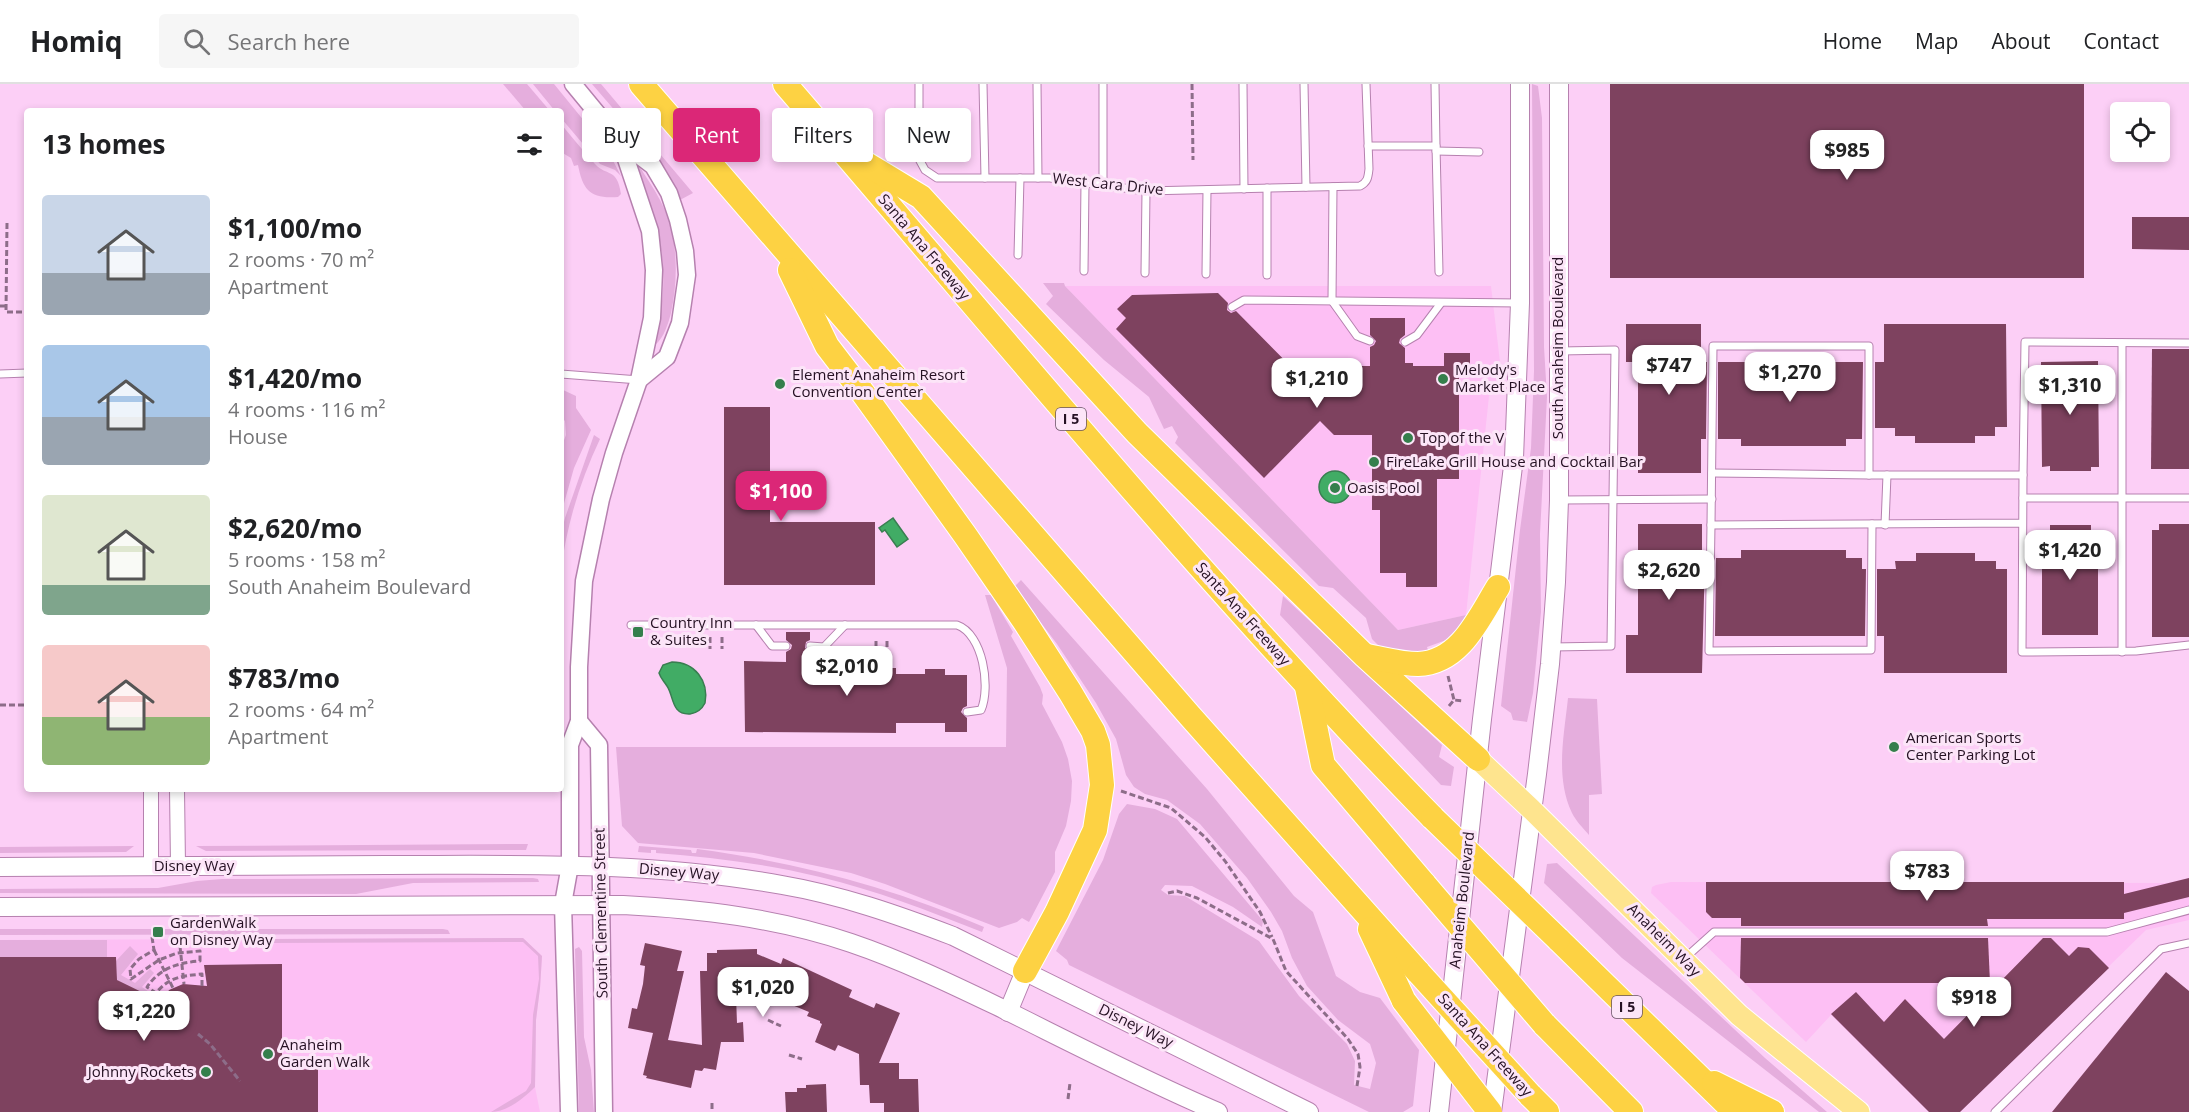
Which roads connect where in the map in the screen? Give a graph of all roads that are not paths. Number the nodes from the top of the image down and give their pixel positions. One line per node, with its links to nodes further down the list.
1 (573, 84): 14 (street)
2 (641, 84): 34 (highway, Santa Ana Freeway)
3 (785, 84): 15 (highway, Santa Ana Freeway / I 5)
4 (919, 84): 23 (lane, West Cara Drive)
5 (983, 84): 23 (lane)
6 (1037, 84): 25 (lane)
7 (1102, 84): 27 (lane)
8 (1243, 84): 31 (lane)
9 (1304, 84): 30 (lane)
10 (1366, 84): 16 (lane)
11 (1435, 84): 17 (lane)
12 (1520, 84): 43 (main road)
13 (1559, 92): 49 (main road, South Anaheim Boulevard)
14 (593, 108)
15 (806, 108)
16 (1368, 146): 17 (lane); 28 (lane, West Cara Drive)
17 (1436, 149): 18 (lane); 37 (lane)
18 (1479, 152)
19 (628, 162): 53 (street, South Clementine Street)
20 (648, 162): 53 (street)
21 (852, 162): 78 (highway, Santa Ana Freeway / I 5)
22 (863, 162): 77 (highway)
23 (985, 178): 24 (lane, West Cara Drive)
24 (1020, 178): 25 (lane, West Cara Drive); 35 (lane)
25 (1038, 178): 26 (lane, West Cara Drive)
26 (1085, 182): 27 (lane, West Cara Drive); 36 (lane)
27 (1103, 185): 33 (lane, West Cara Drive)
28 (1333, 187): 30 (lane, West Cara Drive); 41 (lane)
29 (1268, 188): 30 (lane, West Cara Drive); 31 (lane, West Cara Drive); 40 (lane)
30 (1306, 188)
31 (1244, 189): 32 (lane, West Cara Drive)
32 (1207, 190): 33 (lane, West Cara Drive); 39 (lane)
33 (1146, 191): 38 (lane)
34 (777, 242): 90 (highway, Santa Ana Freeway); 97 (highway)
35 (1018, 255)
36 (1084, 271)
37 (1438, 272)
38 (1145, 273)
39 (1206, 274)
40 (1268, 275)
41 (1332, 301): 42 (lane); 44 (lane); 45 (lane)
42 (1441, 303): 43 (lane); 46 (lane)
43 (1520, 303): 68 (main road)
44 (1232, 307)
45 (1371, 341)
46 (1405, 342)
47 (2122, 343): 48 (lane); 55 (lane); 59 (lane)
48 (2189, 343)
49 (1558, 351): 61 (lane); 63 (main road, South Anaheim Boulevard)
50 (24, 373): 51 (lane)
51 (0, 374)
52 (564, 374): 53 (lane)
53 (639, 380): 80 (street, South Clementine Street)
54 (1712, 473): 56 (lane); 56 (lane); 62 (lane)
55 (2023, 474): 57 (lane); 58 (lane)
56 (1869, 475): 57 (lane)
57 (1887, 475): 67 (lane)
58 (2023, 498): 59 (lane); 65 (lane)
59 (2122, 498): 60 (lane); 76 (lane)
60 (2189, 498)
61 (1613, 499): 62 (lane); 63 (lane); 75 (lane)
62 (1712, 499): 66 (lane)
63 (1559, 500): 75 (main road, South Anaheim Boulevard)
64 (1872, 524): 66 (lane); 66 (lane); 67 (lane)
65 (2022, 524): 67 (lane); 76 (lane)
66 (1711, 525)
67 (1885, 525)
68 (1498, 587): 77 (highway); 81 (main road)
69 (631, 625): 70 (lane)
70 (756, 625): 71 (lane); 73 (lane)
71 (845, 625): 74 (lane); 79 (lane)
72 (2189, 645): 76 (lane)
73 (786, 646)
74 (810, 646)
75 (1551, 646): 84 (main road, South Anaheim Boulevard)
76 (2122, 652)
77 (1365, 656): 81 (highway)
78 (1306, 686): 99 (highway, Santa Ana Freeway / I 5, bridge); 107 (highway, bridge)
79 (967, 712)
80 (579, 721): 85 (street, South Clementine Street); 88 (street, South Clementine Street)
81 (1478, 759): 84 (main road, Anaheim Way); 105 (main road, Anaheim Boulevard)
82 (151, 792): 86 (street)
83 (177, 792): 87 (street)
84 (1531, 809): 96 (main road, Anaheim Way); 106 (main road)
85 (570, 865): 87 (main road, Disney Way); 88 (main road, Disney Way); 91 (street, South Clementine Street)
86 (151, 866): 87 (main road, Disney Way); 89 (main road, Disney Way)
87 (178, 866)
88 (600, 866): 92 (street, South Clementine Street); 97 (main road, Disney Way)
89 (0, 867)
90 (1357, 903): 100 (highway, Santa Ana Freeway, bridge); 106 (highway, bridge)
91 (563, 904): 92 (main road); 93 (main road); 101 (street, South Clementine Street)
92 (601, 905): 98 (main road); 102 (street, South Clementine Street)
93 (0, 907)
94 (2189, 910): 96 (lane)
95 (2189, 944): 111 (lane)
96 (1683, 960): 110 (main road, Anaheim Way)
97 (1025, 971): 98 (main road); 104 (main road, Disney Way)
98 (1008, 1012): 103 (main road)
99 (1695, 1074): 108 (highway, Santa Ana Freeway / I 5); 109 (highway)
100 (1538, 1104)
101 (569, 1112)
102 (604, 1112)
103 (1218, 1112)
104 (1310, 1112)
105 (1438, 1112)
106 (1491, 1112)
107 (1631, 1112)
108 (1735, 1112)
109 (1772, 1112)
110 (1859, 1112)
111 (1995, 1112)

